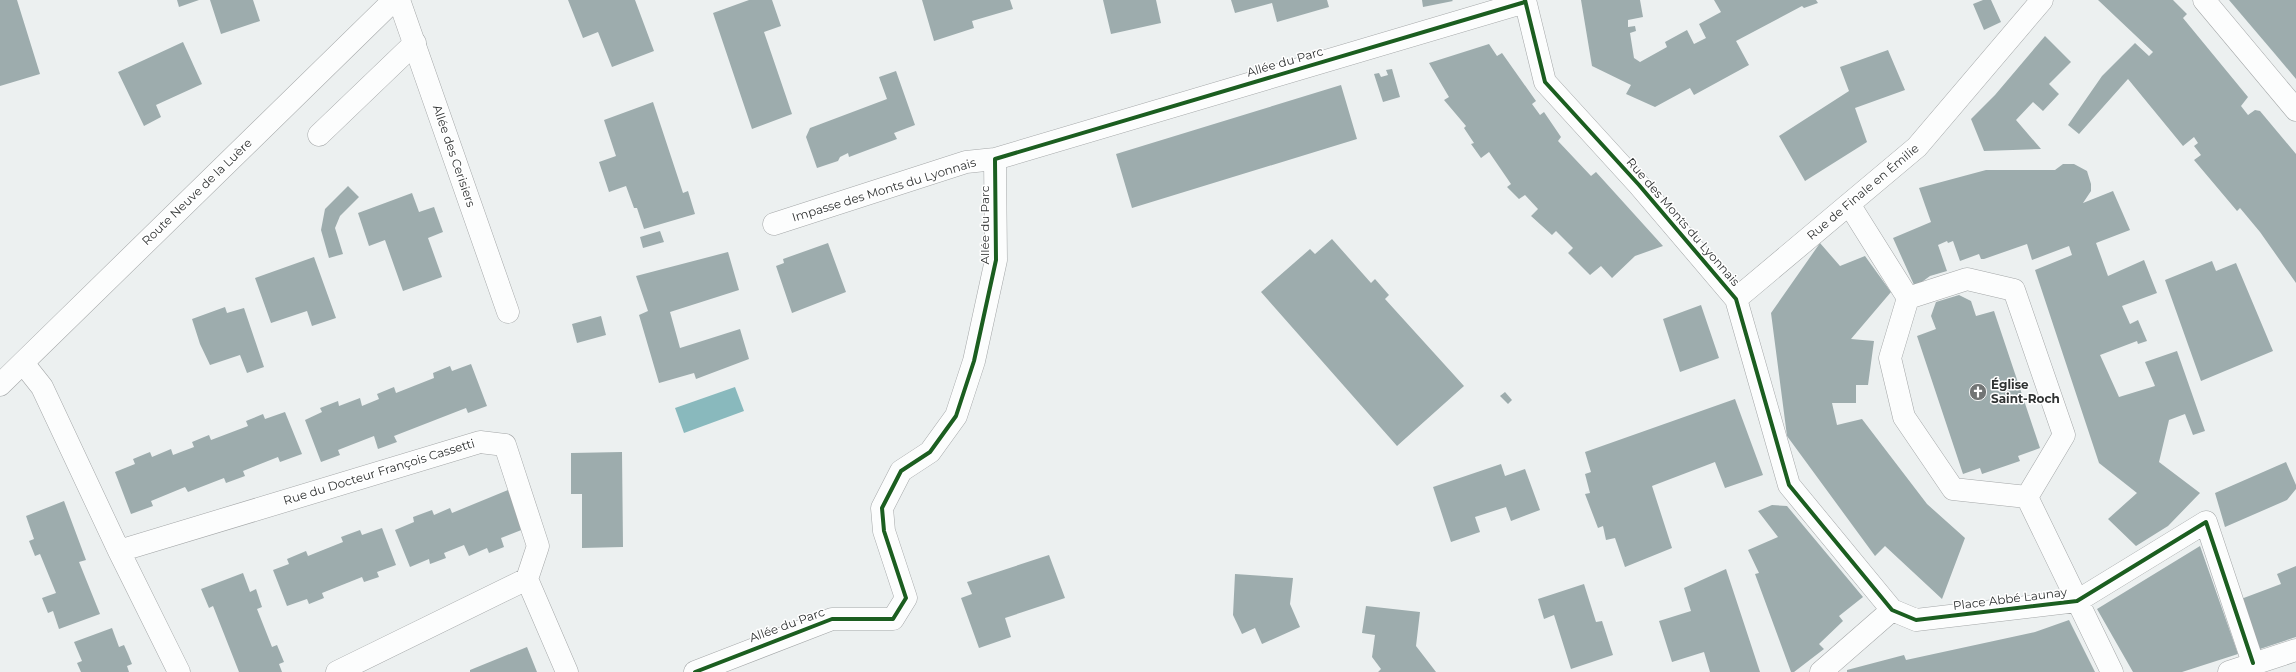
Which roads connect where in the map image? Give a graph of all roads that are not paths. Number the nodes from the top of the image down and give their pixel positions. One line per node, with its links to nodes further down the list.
1 (394, 0): 15 (street, Route Neuve de la Luère)
2 (399, 0): 6 (street, Allée des Cerisiers)
3 (2042, 0): 10 (street, Rue de Finale en Émilie)
4 (2204, 0): 7 (street)
5 (1525, 1): 9 (street, Allée du Parc); 13 (street, Rue des Monts du Lyonnais)
6 (415, 43): 8 (street); 14 (street, Allée des Cerisiers)
7 (2296, 110)
8 (319, 135)
9 (995, 159): 11 (street, Impasse des Monts du Lyonnais); 27 (street, Allée du Parc)
10 (1849, 204): 12 (street); 13 (street, Rue de Finale en Émilie)
11 (774, 224)
12 (1908, 298): 17 (street); 17 (street)
13 (1736, 299): 21 (street, Rue des Monts du Lyonnais)
14 (508, 312)
15 (23, 362): 16 (street, Route Neuve de la Luère); 18 (street)
16 (0, 385)
17 (2028, 497): 20 (street, Place Abbé Launay)
18 (119, 551): 19 (street, Rue du Docteur François Cassetti); 24 (street)
19 (527, 579): 25 (street); 26 (street)
20 (2077, 601): 21 (street, Place Abbé Launay); 23 (street, Place Abbé Launay); 29 (street)
21 (1892, 610): 28 (street)
22 (2296, 650): 23 (street)
23 (2253, 663): 30 (street)
24 (179, 672)
25 (337, 672)
26 (567, 672)
27 (695, 672)
28 (1821, 672)
29 (2112, 672)
30 (2229, 672)

